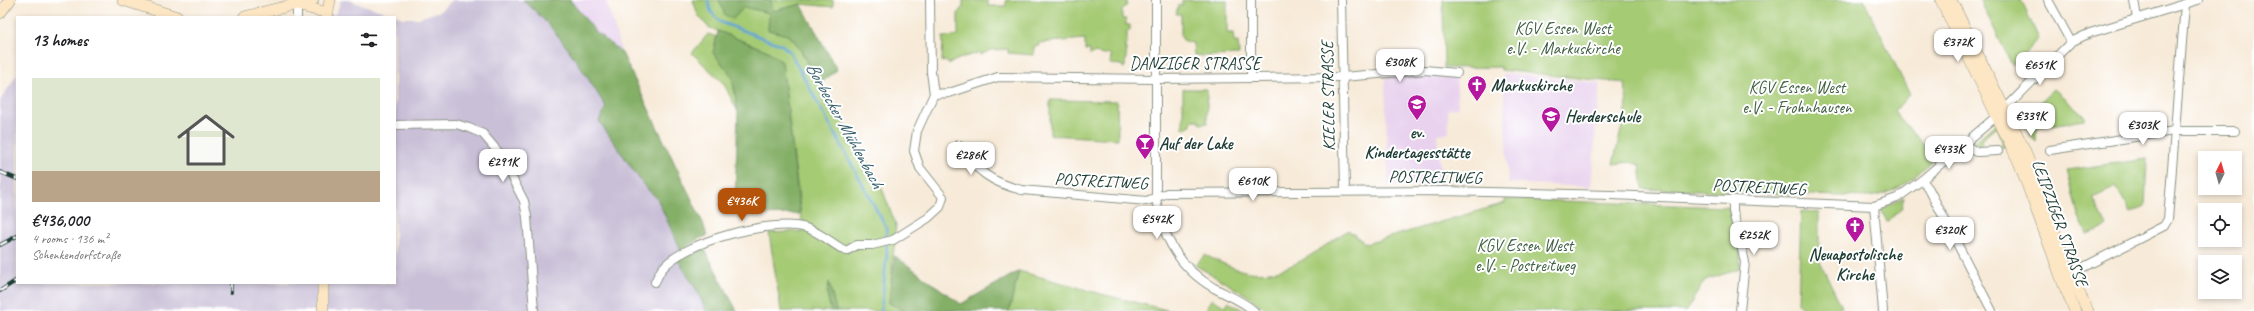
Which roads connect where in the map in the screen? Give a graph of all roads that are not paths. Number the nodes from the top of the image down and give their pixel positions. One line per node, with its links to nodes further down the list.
1 (10, 0): 16 (main road)
2 (123, 0): 18 (main road)
3 (313, 0): 15 (main road)
4 (330, 0): 17 (main road)
5 (930, 0): 27 (street)
6 (1156, 0): 26 (street)
7 (1251, 0): 25 (street)
8 (1341, 0): 24 (street, KIELER STRASSE)
9 (1941, 0): 28 (main road)
10 (1951, 0): 28 (main road)
11 (2048, 0): 22 (street)
12 (2134, 0): 21 (street)
13 (2198, 0): 14 (street)
14 (2184, 4): 21 (street); 30 (street)
15 (297, 5): 17 (main road); 19 (main road); 20 (street)
16 (0, 13)
17 (328, 15)
18 (174, 16)
19 (248, 16)
20 (297, 16)
21 (2137, 18): 22 (street)
22 (2071, 42): 28 (street, POSTREITWEG)
23 (1457, 72): 24 (street, DANZIGER STRASSE)
24 (1342, 77): 25 (street, DANZIGER STRASSE); 37 (street, KIELER STRASSE)
25 (1251, 78): 26 (street, DANZIGER STRASSE)
26 (1156, 79): 27 (street, DANZIGER STRASSE); 38 (street)
27 (934, 94): 42 (street)
28 (2001, 112): 32 (street, POSTREITWEG); 41 (main road, LEIPZIGER STRASSE); 50 (main road, LEIPZIGER STRASSE)
29 (396, 124): 45 (street)
30 (2174, 131): 31 (street); 35 (street); 41 (street)
31 (2235, 131)
32 (1963, 144): 34 (street); 36 (street, POSTREITWEG)
33 (959, 145): 38 (street, POSTREITWEG)
34 (1998, 150)
35 (2050, 150)
36 (1922, 180): 40 (street, POSTREITWEG); 49 (street)
37 (1345, 191): 38 (street, POSTREITWEG); 39 (street, POSTREITWEG)
38 (1156, 198): 46 (street)
39 (1734, 200): 40 (street, POSTREITWEG); 47 (street)
40 (1874, 206): 48 (street)
41 (2070, 274): 51 (main road, LEIPZIGER STRASSE)
42 (655, 282)
43 (323, 284): 44 (main road)
44 (323, 311)
45 (534, 311)
46 (1254, 311)
47 (1740, 311)
48 (1883, 311)
49 (1992, 311)
50 (2075, 311)
51 (2088, 311)

